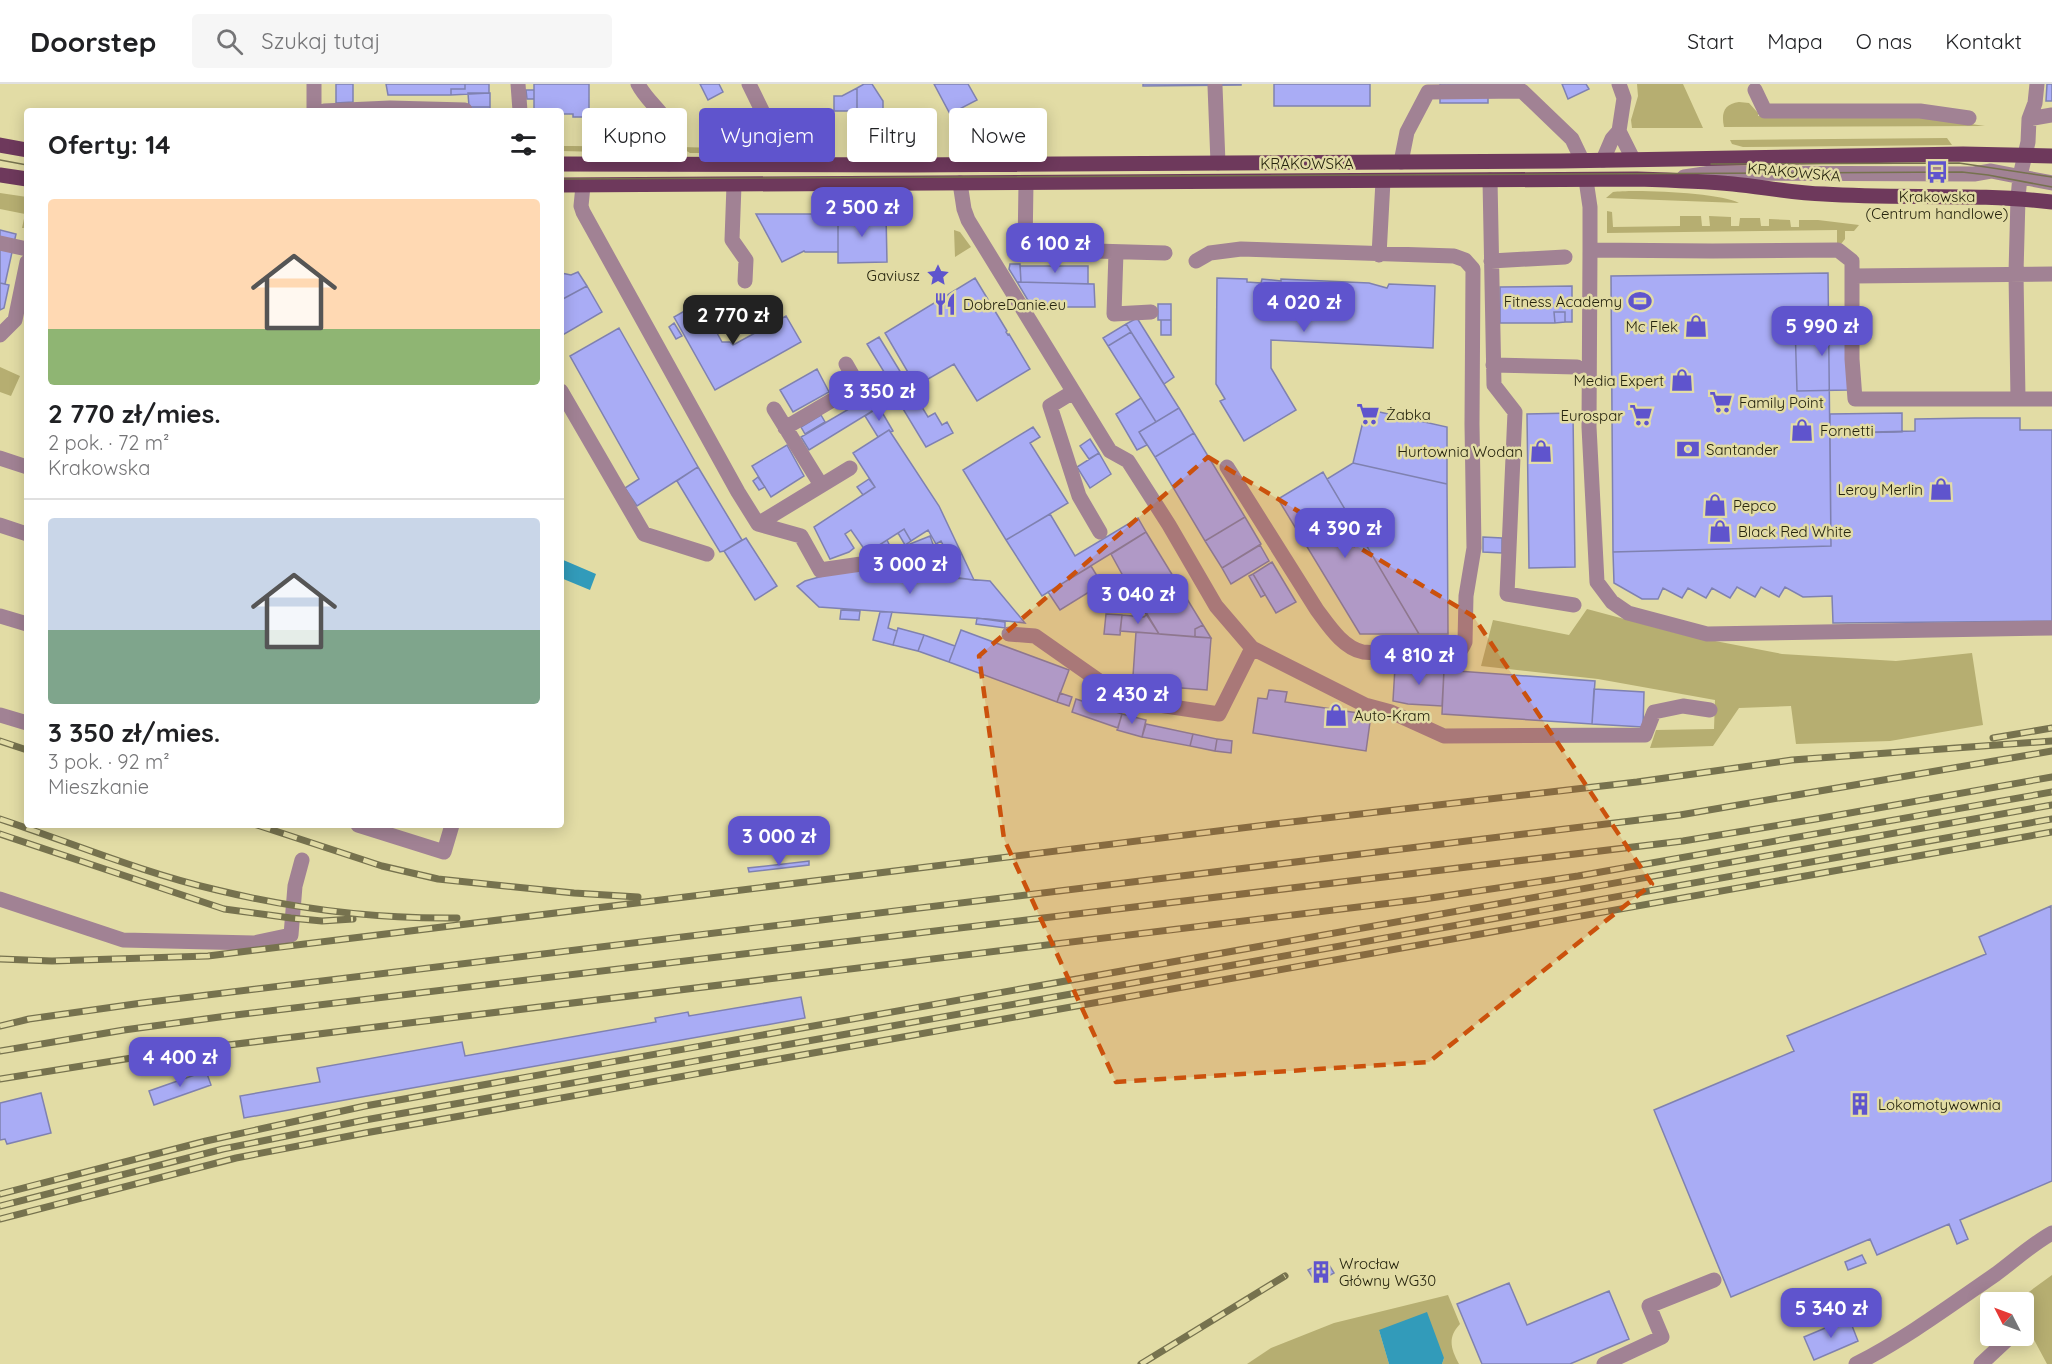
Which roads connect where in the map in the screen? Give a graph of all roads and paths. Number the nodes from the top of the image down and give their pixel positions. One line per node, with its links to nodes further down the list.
1 (314, 84): 11 (street)
2 (518, 84): 12 (street)
3 (638, 84): 28 (street)
4 (749, 84): 29 (street)
5 (1619, 84): 16 (street)
6 (2037, 84): 15 (street)
7 (1215, 86): 26 (street)
8 (1428, 88): 9 (street); 25 (street)
9 (1497, 88): 23 (street)
10 (1755, 90): 14 (street)
11 (314, 108)
12 (520, 108)
13 (2052, 115): 15 (street)
14 (1969, 118)
15 (2029, 119): 20 (street)
16 (1619, 131): 22 (street); 24 (street)
17 (0, 145): 18 (main road)
18 (24, 149)
19 (1978, 154): 20 (main road, KRAKOWSKA); 22 (main road, KRAKOWSKA); 30 (street)
20 (2026, 154): 21 (main road, KRAKOWSKA); 32 (street)
21 (2052, 156)
22 (1633, 159): 24 (main road, KRAKOWSKA)
23 (1582, 160): 24 (main road, KRAKOWSKA); 25 (main road, KRAKOWSKA)
24 (1603, 160)
25 (1401, 162): 26 (main road, KRAKOWSKA)
26 (1218, 163): 29 (main road, KRAKOWSKA)
27 (564, 164): 28 (main road, KRAKOWSKA)
28 (669, 164): 29 (main road, KRAKOWSKA)
29 (778, 164)
30 (1991, 171): 32 (street); 36 (street)
31 (0, 175): 33 (main road)
32 (2020, 176): 40 (street); 44 (street)
33 (24, 179)
34 (1490, 180): 35 (main road, KRAKOWSKA); 37 (main road, KRAKOWSKA); 54 (street)
35 (1586, 180): 36 (main road, KRAKOWSKA); 48 (street)
36 (1670, 180): 44 (main road, KRAKOWSKA)
37 (1383, 181): 39 (main road, KRAKOWSKA); 51 (street)
38 (960, 183): 39 (main road, KRAKOWSKA); 42 (main road, KRAKOWSKA); 65 (street)
39 (1026, 183): 49 (street)
40 (2052, 183)
41 (564, 185): 43 (main road, KRAKOWSKA)
42 (734, 185): 43 (main road, KRAKOWSKA); 59 (street)
43 (583, 186): 76 (street)
44 (2019, 198): 45 (main road, KRAKOWSKA); 55 (street)
45 (2052, 202)
46 (0, 243): 47 (street)
47 (24, 248)
48 (1590, 250): 58 (street); 85 (street)
49 (1116, 252): 50 (street); 60 (street)
50 (1165, 253)
51 (1379, 255): 53 (street); 73 (street)
52 (1565, 257): 54 (street)
53 (1196, 261)
54 (1491, 261): 63 (street)
55 (2016, 273): 56 (street); 58 (street); 67 (street)
56 (2052, 274)
57 (24, 276): 61 (street)
58 (1853, 276): 67 (street)
59 (745, 281)
60 (1151, 312)
61 (0, 335)
62 (846, 364): 70 (street)
63 (1493, 365): 64 (street); 82 (street)
64 (1576, 367)
65 (1073, 392): 78 (street); 87 (street)
66 (564, 396): 80 (street)
67 (2018, 399): 68 (street)
68 (2052, 399)
69 (774, 409): 70 (street)
70 (785, 428): 75 (street)
71 (0, 458): 72 (street)
72 (24, 467)
73 (1227, 467)
74 (850, 468): 75 (street)
75 (821, 485): 76 (street)
76 (758, 524): 81 (street)
77 (0, 525): 79 (street)
78 (1100, 532)
79 (24, 533)
80 (707, 554)
81 (868, 563)
82 (1574, 604)
83 (0, 615): 84 (street)
84 (24, 623)
85 (2052, 628)
86 (1010, 634): 87 (street)
87 (1252, 648): 88 (street)
88 (1710, 710)
89 (0, 715): 90 (street)
90 (24, 722)
91 (368, 828): 92 (street)
92 (451, 828)
93 (302, 860): 94 (street)
94 (0, 899)
95 (2052, 1233): 99 (street)
96 (1714, 1280): 98 (street)
97 (2000, 1346): 100 (street)
98 (1604, 1364)
99 (1856, 1364)
100 (1980, 1364)

